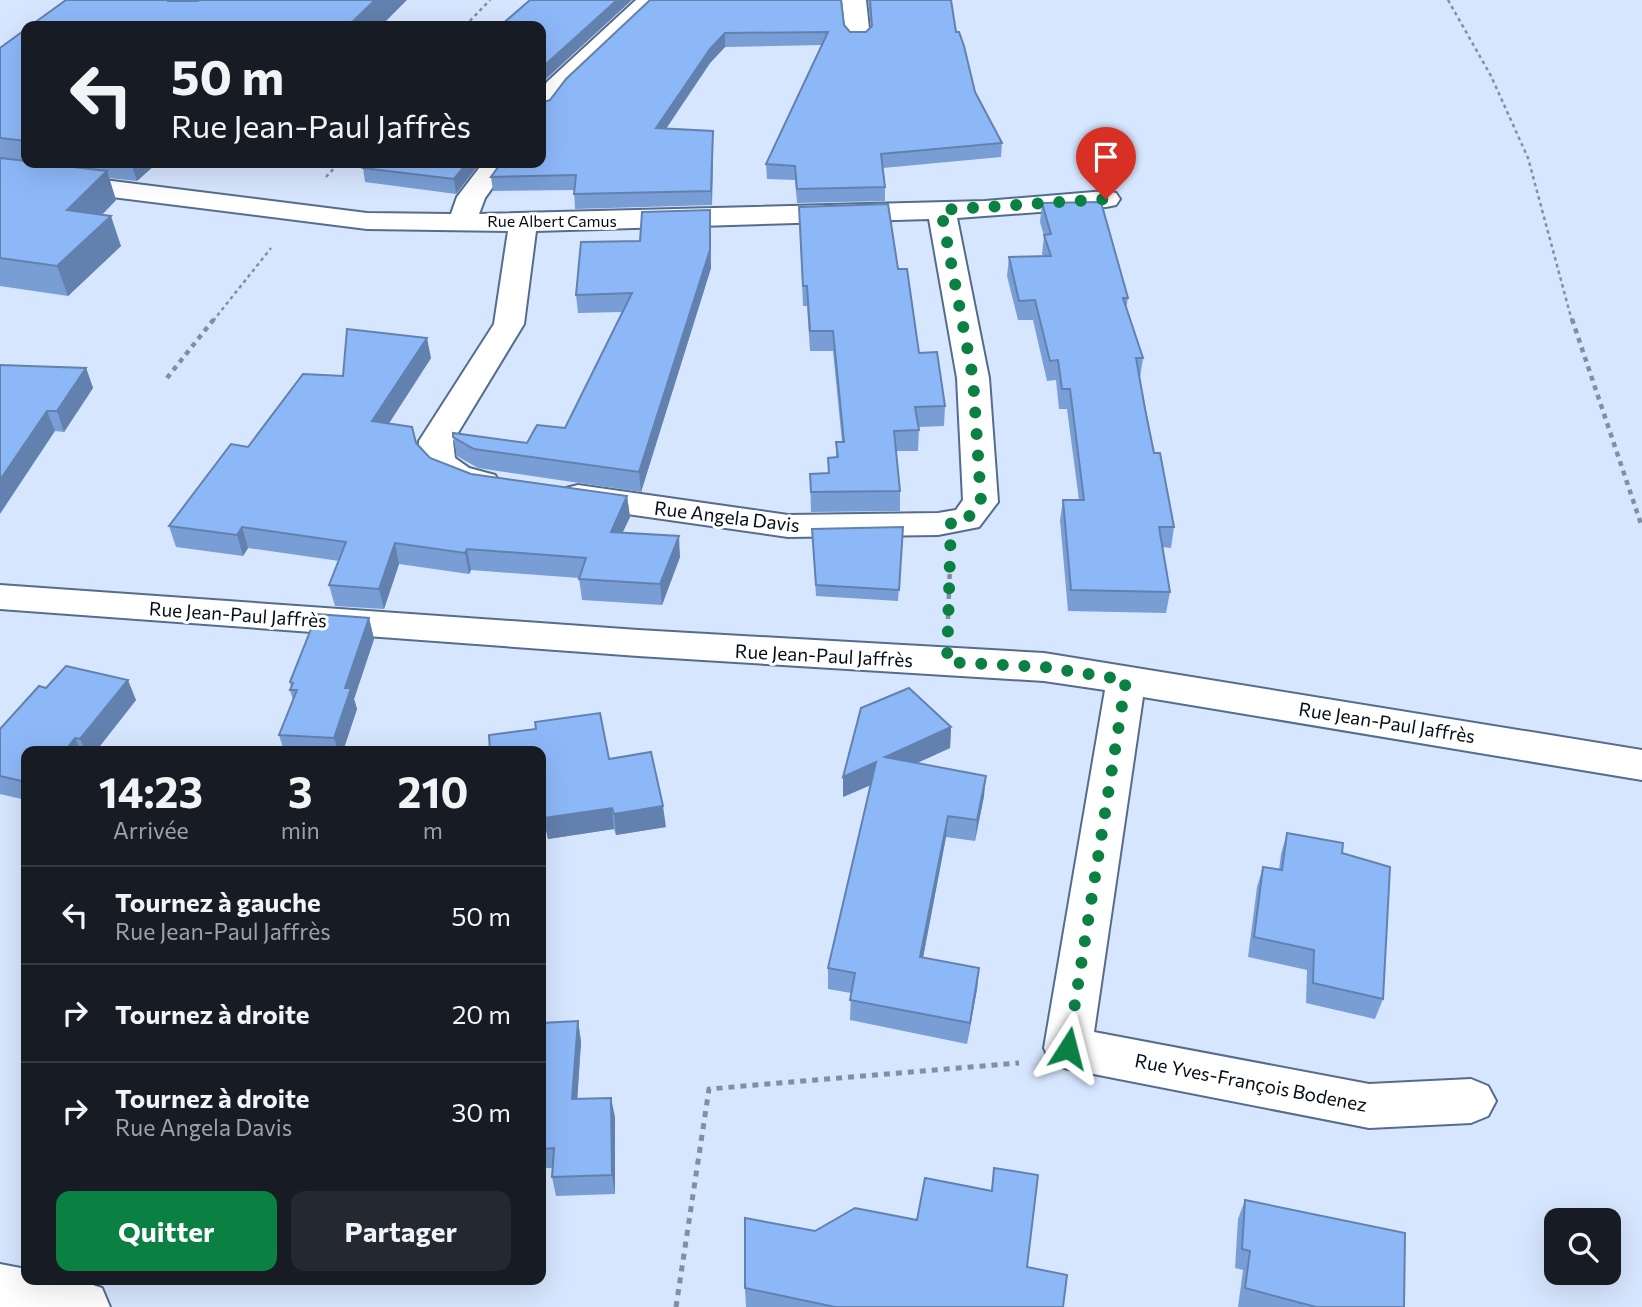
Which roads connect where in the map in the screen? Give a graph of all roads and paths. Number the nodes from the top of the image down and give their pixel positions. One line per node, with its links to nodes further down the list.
1 (490, 0): 5 (path)
2 (649, 0): 7 (street)
3 (854, 0): 6 (street)
4 (1448, 0): 17 (path)
5 (470, 21)
6 (859, 38)
7 (546, 101)
8 (493, 168): 13 (street)
9 (10, 175): 12 (street, Rue Albert Camus)
10 (1106, 199): 11 (street, Rue Albert Camus)
11 (941, 210): 14 (street, Rue Albert Camus); 16 (street)
12 (293, 213): 13 (street, Rue Albert Camus); 15 (path)
13 (463, 220): 14 (street, Rue Albert Camus)
14 (523, 223): 16 (street, Rue Angela Davis)
15 (167, 378)
16 (951, 522): 19 (path)
17 (1642, 527)
18 (0, 597): 19 (street, Rue Jean-Paul Jaffrès)
19 (947, 662): 20 (street, Rue Jean-Paul Jaffrès)
20 (1126, 680): 21 (street, Rue Jean-Paul Jaffrès); 22 (street)
21 (1642, 765)
22 (1068, 1048): 23 (street, Rue Yves-François Bodenez); 26 (path)
23 (1471, 1101)
24 (0, 1290): 25 (street)
25 (83, 1307)
26 (676, 1307)

